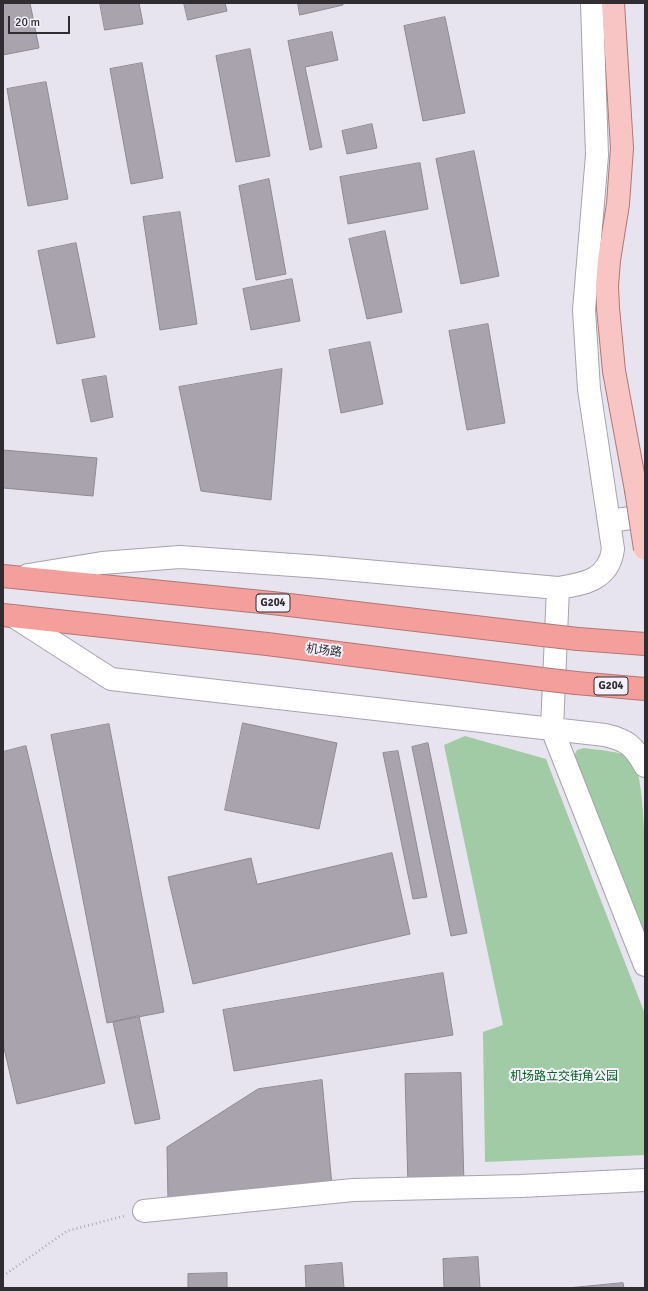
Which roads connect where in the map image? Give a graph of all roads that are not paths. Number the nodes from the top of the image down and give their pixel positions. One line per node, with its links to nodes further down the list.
1 (592, 3): 4 (lane)
2 (613, 3): 5 (main road, bridge)
3 (645, 516): 4 (lane)
4 (609, 521): 7 (lane)
5 (645, 549)
6 (10, 576): 7 (lane); 9 (highway, G204, bridge)
7 (558, 588): 11 (lane)
8 (8, 615): 10 (highway, 机场路 / G204, bridge); 11 (lane)
9 (645, 644)
10 (645, 688)
11 (552, 729): 12 (lane); 13 (lane)
12 (645, 766)
13 (645, 965)
14 (645, 1180): 15 (lane)
15 (144, 1211)

